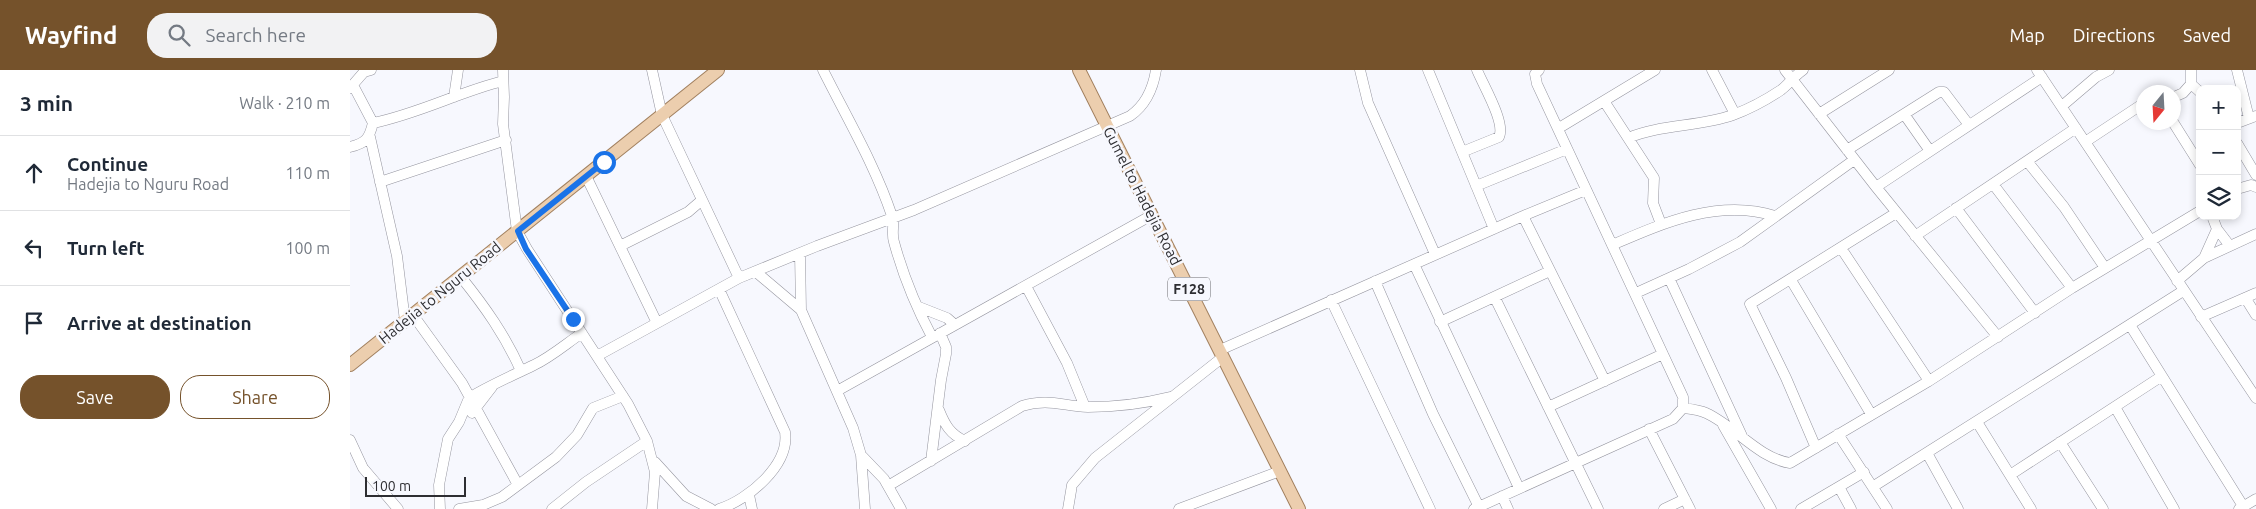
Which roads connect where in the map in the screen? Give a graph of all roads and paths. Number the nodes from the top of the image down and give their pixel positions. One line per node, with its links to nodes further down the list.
1 (371, 70): 23 (street)
2 (458, 70): 26 (street)
3 (652, 70): 33 (street)
4 (718, 70): 33 (main road, Hadejia to Nguru Road)
5 (823, 70): 70 (street)
6 (1079, 70): 37 (main road, Gumel to Hadejia Road / F128)
7 (1156, 70): 37 (street)
8 (1360, 70): 86 (street)
9 (1428, 70): 50 (street)
10 (1477, 70): 50 (street)
11 (1538, 70): 38 (street)
12 (1655, 70): 27 (street)
13 (1712, 70): 30 (street)
14 (1803, 70): 19 (street)
15 (1889, 70): 31 (street)
16 (2109, 70): 28 (street)
17 (2191, 70): 22 (street)
18 (2237, 70): 34 (street)
19 (1788, 74): 30 (street); 31 (street)
20 (2039, 74): 28 (street); 36 (street)
21 (503, 75): 26 (street); 43 (street)
22 (2191, 84): 24 (street); 25 (street)
23 (351, 87): 35 (street)
24 (2196, 88)
25 (2181, 94)
26 (454, 97): 35 (street)
27 (1604, 101): 38 (street); 42 (street)
28 (2062, 106): 39 (street)
29 (2136, 108): 44 (street)
30 (1735, 114): 42 (street)
31 (1819, 114): 47 (street)
32 (1904, 114): 36 (street); 47 (street); 49 (street)
33 (662, 115): 55 (main road, Hadejia to Nguru Road); 63 (street)
34 (2252, 117)
35 (373, 123): 41 (street)
36 (1969, 125): 49 (street)
37 (1108, 126): 67 (main road, Gumel to Hadejia Road / F128); 70 (street)
38 (1559, 128): 46 (street)
39 (2076, 128): 44 (street); 53 (street)
40 (2178, 130): 51 (street)
41 (370, 137): 45 (street); 56 (street)
42 (1628, 138): 73 (street)
43 (506, 140): 56 (street); 76 (street)
44 (2085, 142): 80 (street)
45 (350, 147)
46 (1568, 148): 58 (street); 62 (street)
47 (1847, 150): 52 (street)
48 (2241, 150): 54 (street)
49 (1930, 151): 59 (street)
50 (1462, 152): 58 (street)
51 (2196, 159)
52 (1854, 160): 59 (street); 69 (street)
53 (2027, 161): 57 (street); 89 (street)
54 (2256, 175)
55 (586, 176): 76 (main road, Hadejia to Nguru Road); 82 (street)
56 (380, 182): 112 (street)
57 (1993, 184): 64 (street); 99 (street)
58 (1476, 186): 74 (street)
59 (1876, 187): 65 (street)
60 (2241, 188): 61 (street)
61 (2256, 188)
62 (1586, 190): 68 (street); 81 (street)
63 (702, 200): 82 (street); 93 (street)
64 (1956, 208): 78 (street); 109 (street)
65 (1896, 213): 78 (street); 84 (street)
66 (2196, 213): 80 (street)
67 (1152, 215): 98 (street); 120 (main road, Gumel to Hadejia Road / F128)
68 (1523, 216): 74 (street); 90 (street)
69 (1775, 216): 73 (street); 94 (street)
70 (894, 218): 72 (street); 79 (street)
71 (2214, 220): 75 (street)
72 (876, 224): 79 (street); 85 (street)
73 (1661, 224): 81 (street)
74 (1494, 229): 86 (street)
75 (2217, 229): 83 (street); 87 (street)
76 (518, 231): 92 (main road, Hadejia to Nguru Road); 117 (street)
77 (2256, 234): 83 (street)
78 (1915, 236): 119 (street)
79 (893, 239): 107 (street)
80 (2150, 241): 89 (street); 97 (street)
81 (1612, 245): 102 (street)
82 (620, 246): 114 (street)
83 (2230, 246): 87 (street)
84 (1841, 248): 95 (street); 127 (street)
85 (800, 254): 91 (street); 108 (street)
86 (1435, 254): 88 (street)
87 (2204, 258): 97 (street)
88 (1414, 264): 96 (street); 113 (street)
89 (2106, 268): 99 (street)
90 (1550, 271): 104 (street); 126 (street)
91 (756, 272): 93 (street); 108 (street)
92 (460, 277): 112 (main road, Hadejia to Nguru Road); 124 (street)
93 (740, 278): 100 (street)
94 (1669, 278): 102 (street); 146 (street)
95 (1791, 280): 140 (street); 151 (street)
96 (1375, 281): 106 (street); 169 (street)
97 (2177, 281): 101 (street)
98 (1026, 286): 115 (street); 134 (street)
99 (2072, 288): 109 (street)
100 (720, 289): 114 (street); 165 (street)
101 (2183, 291): 111 (street); 116 (street)
102 (1636, 293): 121 (street)
103 (2256, 293): 105 (street)
104 (1495, 298): 113 (street); 135 (street)
105 (2246, 299): 110 (street); 111 (street)
106 (1331, 300): 120 (street); 184 (street)
107 (920, 306): 115 (street); 118 (street)
108 (802, 310): 129 (street)
109 (2035, 313): 119 (street)
110 (2256, 315)
111 (2201, 317): 133 (street)
112 (409, 318): 123 (main road, Hadejia to Nguru Road); 132 (street)
113 (1440, 322): 164 (street)
114 (657, 324): 122 (street)
115 (955, 325): 118 (street)
116 (2130, 325): 125 (street); 142 (street)
117 (582, 332): 122 (street); 124 (street)
118 (936, 335): 129 (street); 139 (street)
119 (1998, 337): 127 (street)
120 (1221, 353): 131 (street); 157 (main road, Gumel to Hadejia Road / F128)
121 (1664, 354): 126 (street); 137 (street)
122 (597, 356): 130 (street)
123 (350, 365)
124 (521, 371): 128 (street)
125 (2162, 376): 136 (street); 170 (street)
126 (1605, 381): 135 (street)
127 (1929, 381): 140 (street)
128 (492, 387): 132 (street); 138 (street)
129 (837, 391): 153 (street)
130 (623, 396): 149 (street); 160 (street)
131 (1170, 397): 134 (street); 181 (street)
132 (469, 398): 138 (street); 141 (street)
133 (2256, 398)
134 (1085, 407): 148 (street)
135 (1548, 407): 156 (street)
136 (2115, 407): 150 (street); 196 (street)
137 (1683, 408): 143 (street); 144 (street)
138 (476, 409): 141 (street); 160 (street)
139 (939, 409): 148 (street); 155 (street)
140 (1871, 414): 145 (street)
141 (459, 422): 172 (street)
142 (1977, 422): 152 (street); 159 (street)
143 (1722, 423): 146 (street); 189 (street)
144 (1649, 429): 156 (street); 167 (street)
145 (1838, 434): 151 (street); 158 (street)
146 (1742, 436): 151 (street)
147 (350, 440): 171 (street)
148 (965, 440): 155 (street)
149 (648, 441): 154 (street); 174 (street)
150 (2060, 442): 159 (street); 195 (street)
151 (1816, 448)
152 (1927, 453): 162 (street); 193 (street)
153 (861, 455): 161 (street); 179 (street)
154 (653, 459): 175 (street); 176 (street)
155 (931, 461): 161 (street)
156 (1575, 463): 164 (street); 186 (street)
157 (1280, 471): 182 (street); 183 (main road, Gumel to Hadejia Road / F128)
158 (1864, 472): 162 (street); 163 (street)
159 (2010, 475): 194 (street)
160 (518, 485): 173 (street)
161 (888, 486): 180 (street)
162 (1874, 486): 192 (street)
163 (1840, 487): 190 (street); 191 (street)
164 (1519, 488): 166 (street)
165 (749, 495): 177 (street); 178 (street)
166 (1502, 496): 169 (street); 185 (street)
167 (1685, 499): 187 (street); 188 (street)
168 (2256, 500): 170 (street)
169 (1476, 508)
170 (2241, 508)
171 (398, 509)
172 (440, 509)
173 (459, 509)
174 (552, 509)
175 (652, 509)
176 (710, 509)
177 (719, 509)
178 (752, 509)
179 (866, 509)
180 (901, 509)
181 (1068, 509)
182 (1179, 509)
183 (1299, 509)
184 (1430, 509)
185 (1508, 509)
186 (1598, 509)
187 (1664, 509)
188 (1690, 509)
189 (1771, 509)
190 (1800, 509)
191 (1851, 509)
192 (1887, 509)
193 (1958, 509)
194 (2031, 509)
195 (2103, 509)
196 (2174, 509)

